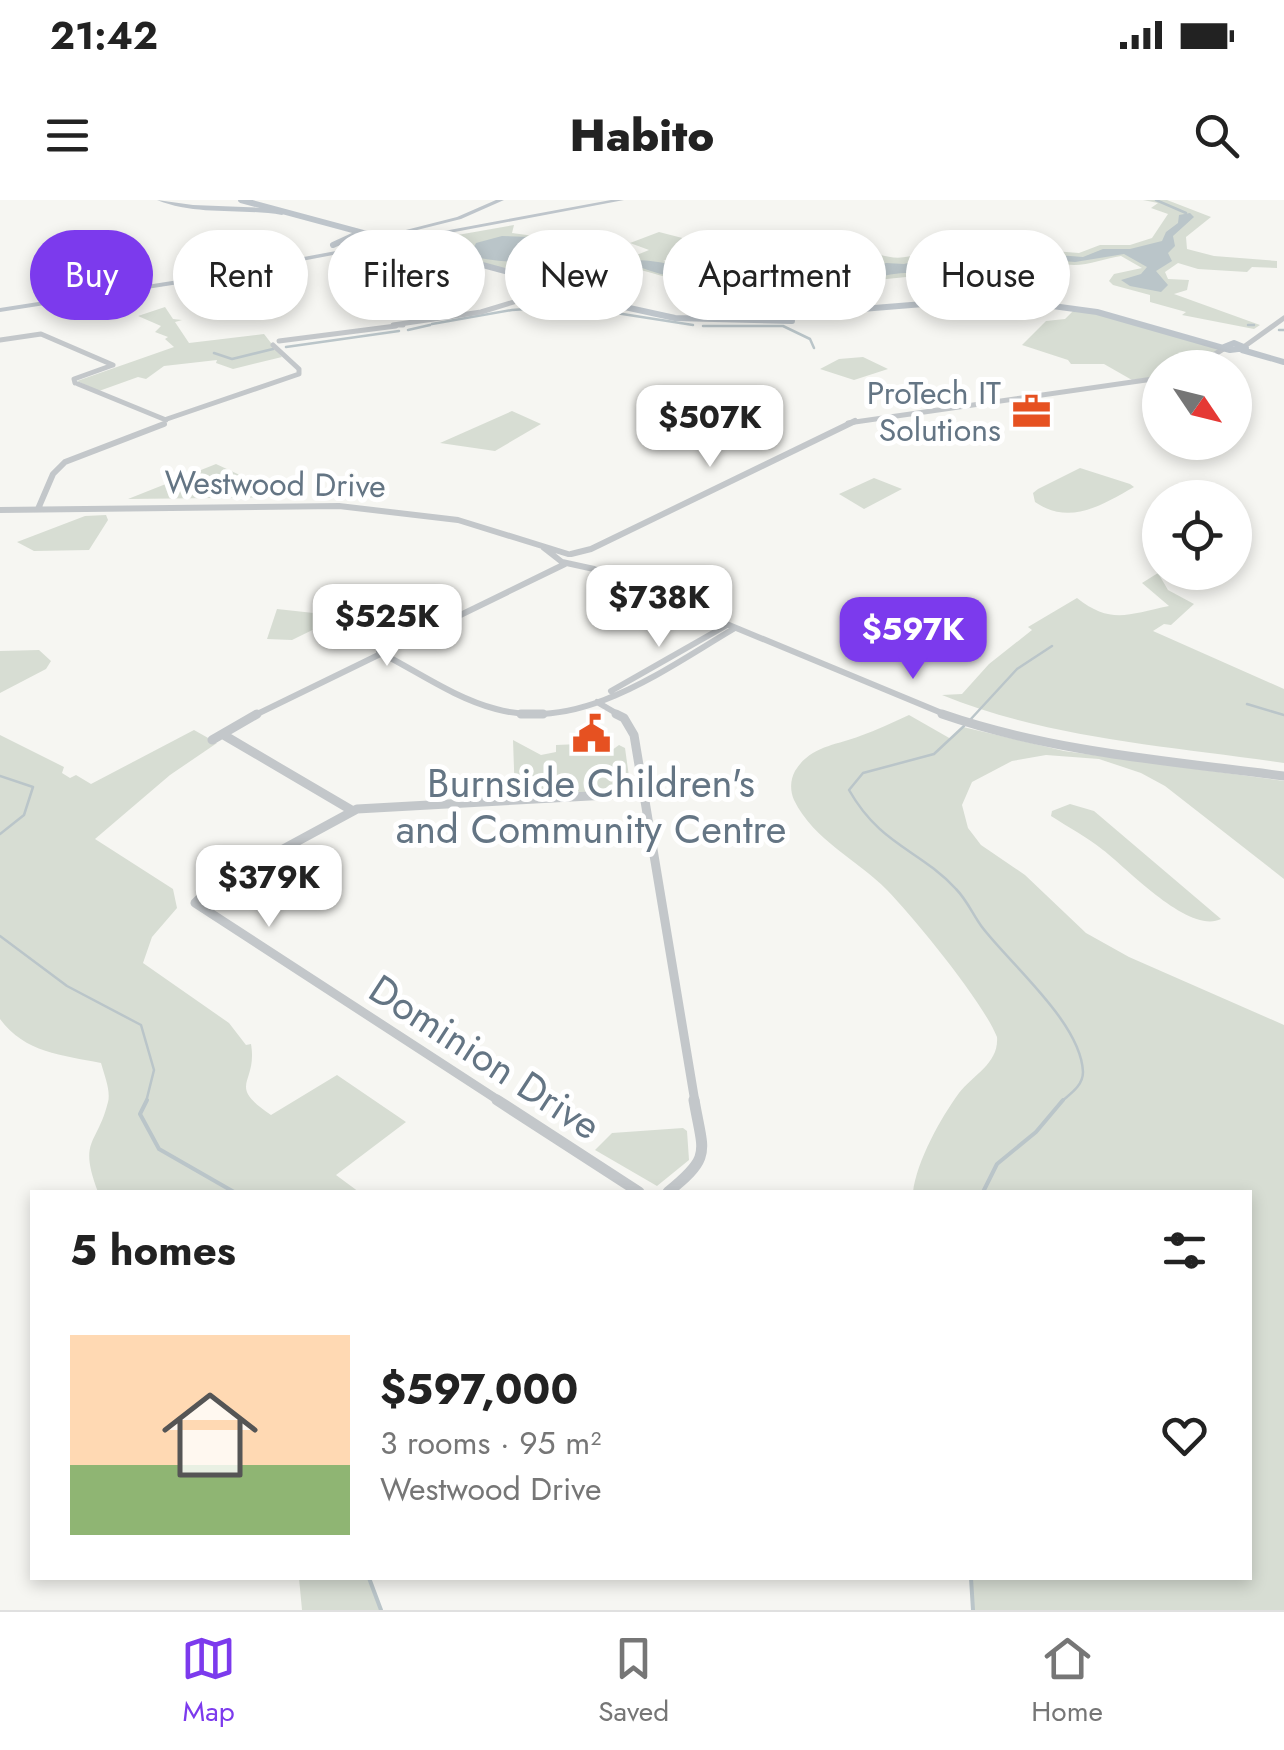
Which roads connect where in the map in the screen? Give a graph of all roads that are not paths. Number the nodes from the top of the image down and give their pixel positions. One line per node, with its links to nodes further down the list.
1 (160, 200): 6 (highway)
2 (238, 200): 5 (main road); 8 (main road)
3 (502, 200): 12 (highway)
4 (621, 200): 9 (highway)
5 (250, 204): 6 (highway); 7 (main road)
6 (232, 210): 7 (highway)
7 (282, 213): 8 (main road)
8 (299, 219): 10 (main road); 11 (main road)
9 (465, 229): 13 (highway); 14 (highway)
10 (339, 230)
11 (344, 230)
12 (414, 230)
13 (460, 230)
14 (462, 230)
15 (328, 246): 22 (highway)
16 (328, 250): 22 (highway)
17 (485, 268): 18 (main road)
18 (490, 269): 19 (main road); 20 (main road)
19 (505, 273)
20 (505, 274)
21 (505, 305): 25 (street)
22 (0, 308)
23 (643, 312): 32 (main road)
24 (1284, 318): 28 (street)
25 (418, 322): 26 (street)
26 (398, 325): 27 (street)
27 (379, 328): 31 (street)
28 (1268, 330): 32 (street); 33 (street)
29 (46, 337): 30 (street); 37 (street)
30 (0, 340)
31 (295, 340): 45 (street)
32 (1227, 345): 33 (main road); 34 (street)
33 (1243, 348): 35 (street); 36 (main road)
34 (1219, 350)
35 (1239, 350)
36 (1284, 360)
37 (105, 366): 38 (street)
38 (79, 380): 44 (street)
39 (1142, 383): 40 (street)
40 (1132, 384): 41 (street); 43 (street)
41 (1142, 386)
42 (1142, 386): 43 (street)
43 (1108, 390): 51 (street)
44 (148, 414): 45 (street)
45 (165, 422): 46 (street)
46 (144, 430): 47 (street)
47 (46, 489): 48 (street)
48 (35, 509): 49 (street, Westwood Drive); 50 (street, Westwood Drive)
49 (0, 510)
50 (544, 548): 52 (street, Westwood Drive); 54 (street, Westwood Drive)
51 (591, 549): 52 (street); 53 (street)
52 (570, 554): 53 (street, Westwood Drive); 54 (street)
53 (581, 559): 54 (street); 55 (street, Westwood Drive)
54 (564, 562): 55 (street, Westwood Drive); 57 (street)
55 (594, 569): 56 (street, Westwood Drive)
56 (731, 626): 58 (street); 61 (street, Westwood Drive)
57 (379, 652): 58 (street); 59 (street)
58 (597, 702): 62 (street)
59 (222, 734): 60 (street); 63 (street)
60 (212, 740)
61 (1284, 776)
62 (644, 794): 63 (street, Dominion Drive); 65 (street)
63 (353, 810): 64 (street, Dominion Drive)
64 (636, 1190)
65 (670, 1190)

